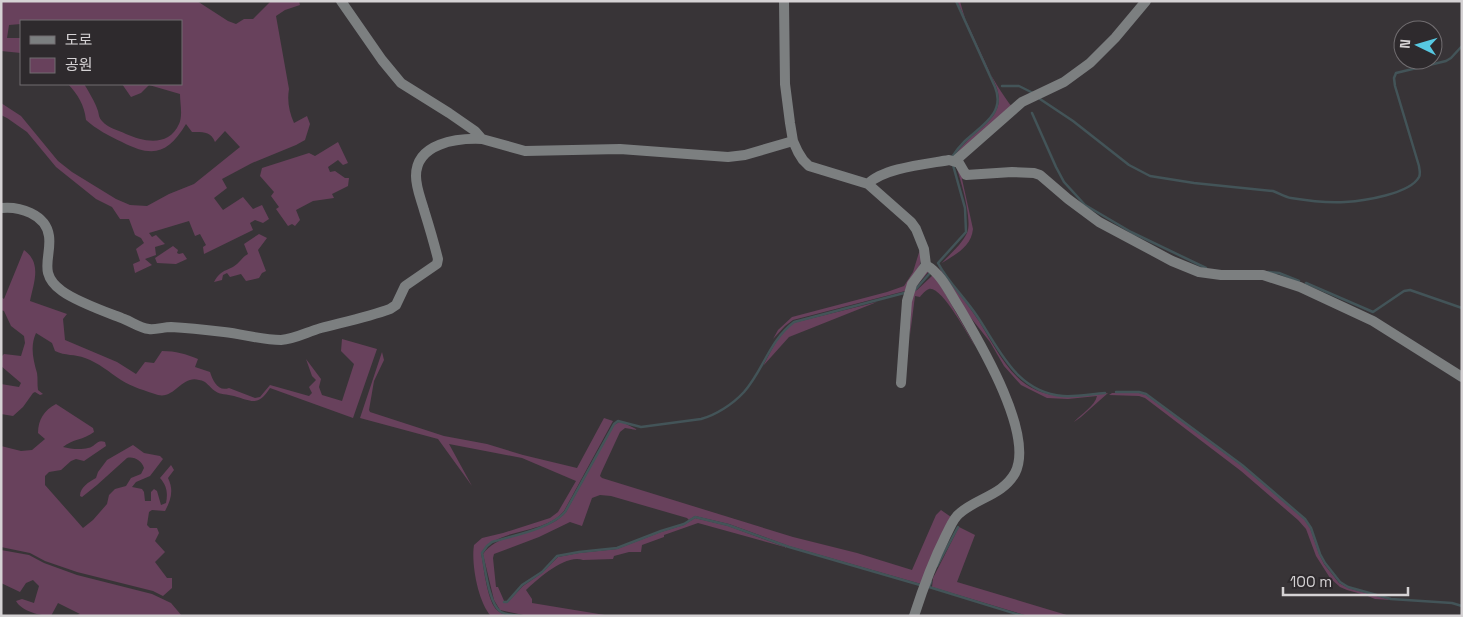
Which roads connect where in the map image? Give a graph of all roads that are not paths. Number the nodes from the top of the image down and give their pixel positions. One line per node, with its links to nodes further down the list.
1 (341, 1): 4 (street)
2 (784, 1): 5 (street)
3 (1146, 1): 6 (street)
4 (482, 139): 5 (street); 8 (street)
5 (793, 141): 7 (street)
6 (955, 160): 7 (street); 10 (street)
7 (868, 184): 9 (street)
8 (1, 208)
9 (926, 265): 11 (street); 12 (street)
10 (1462, 377)
11 (901, 384)
12 (914, 616)

